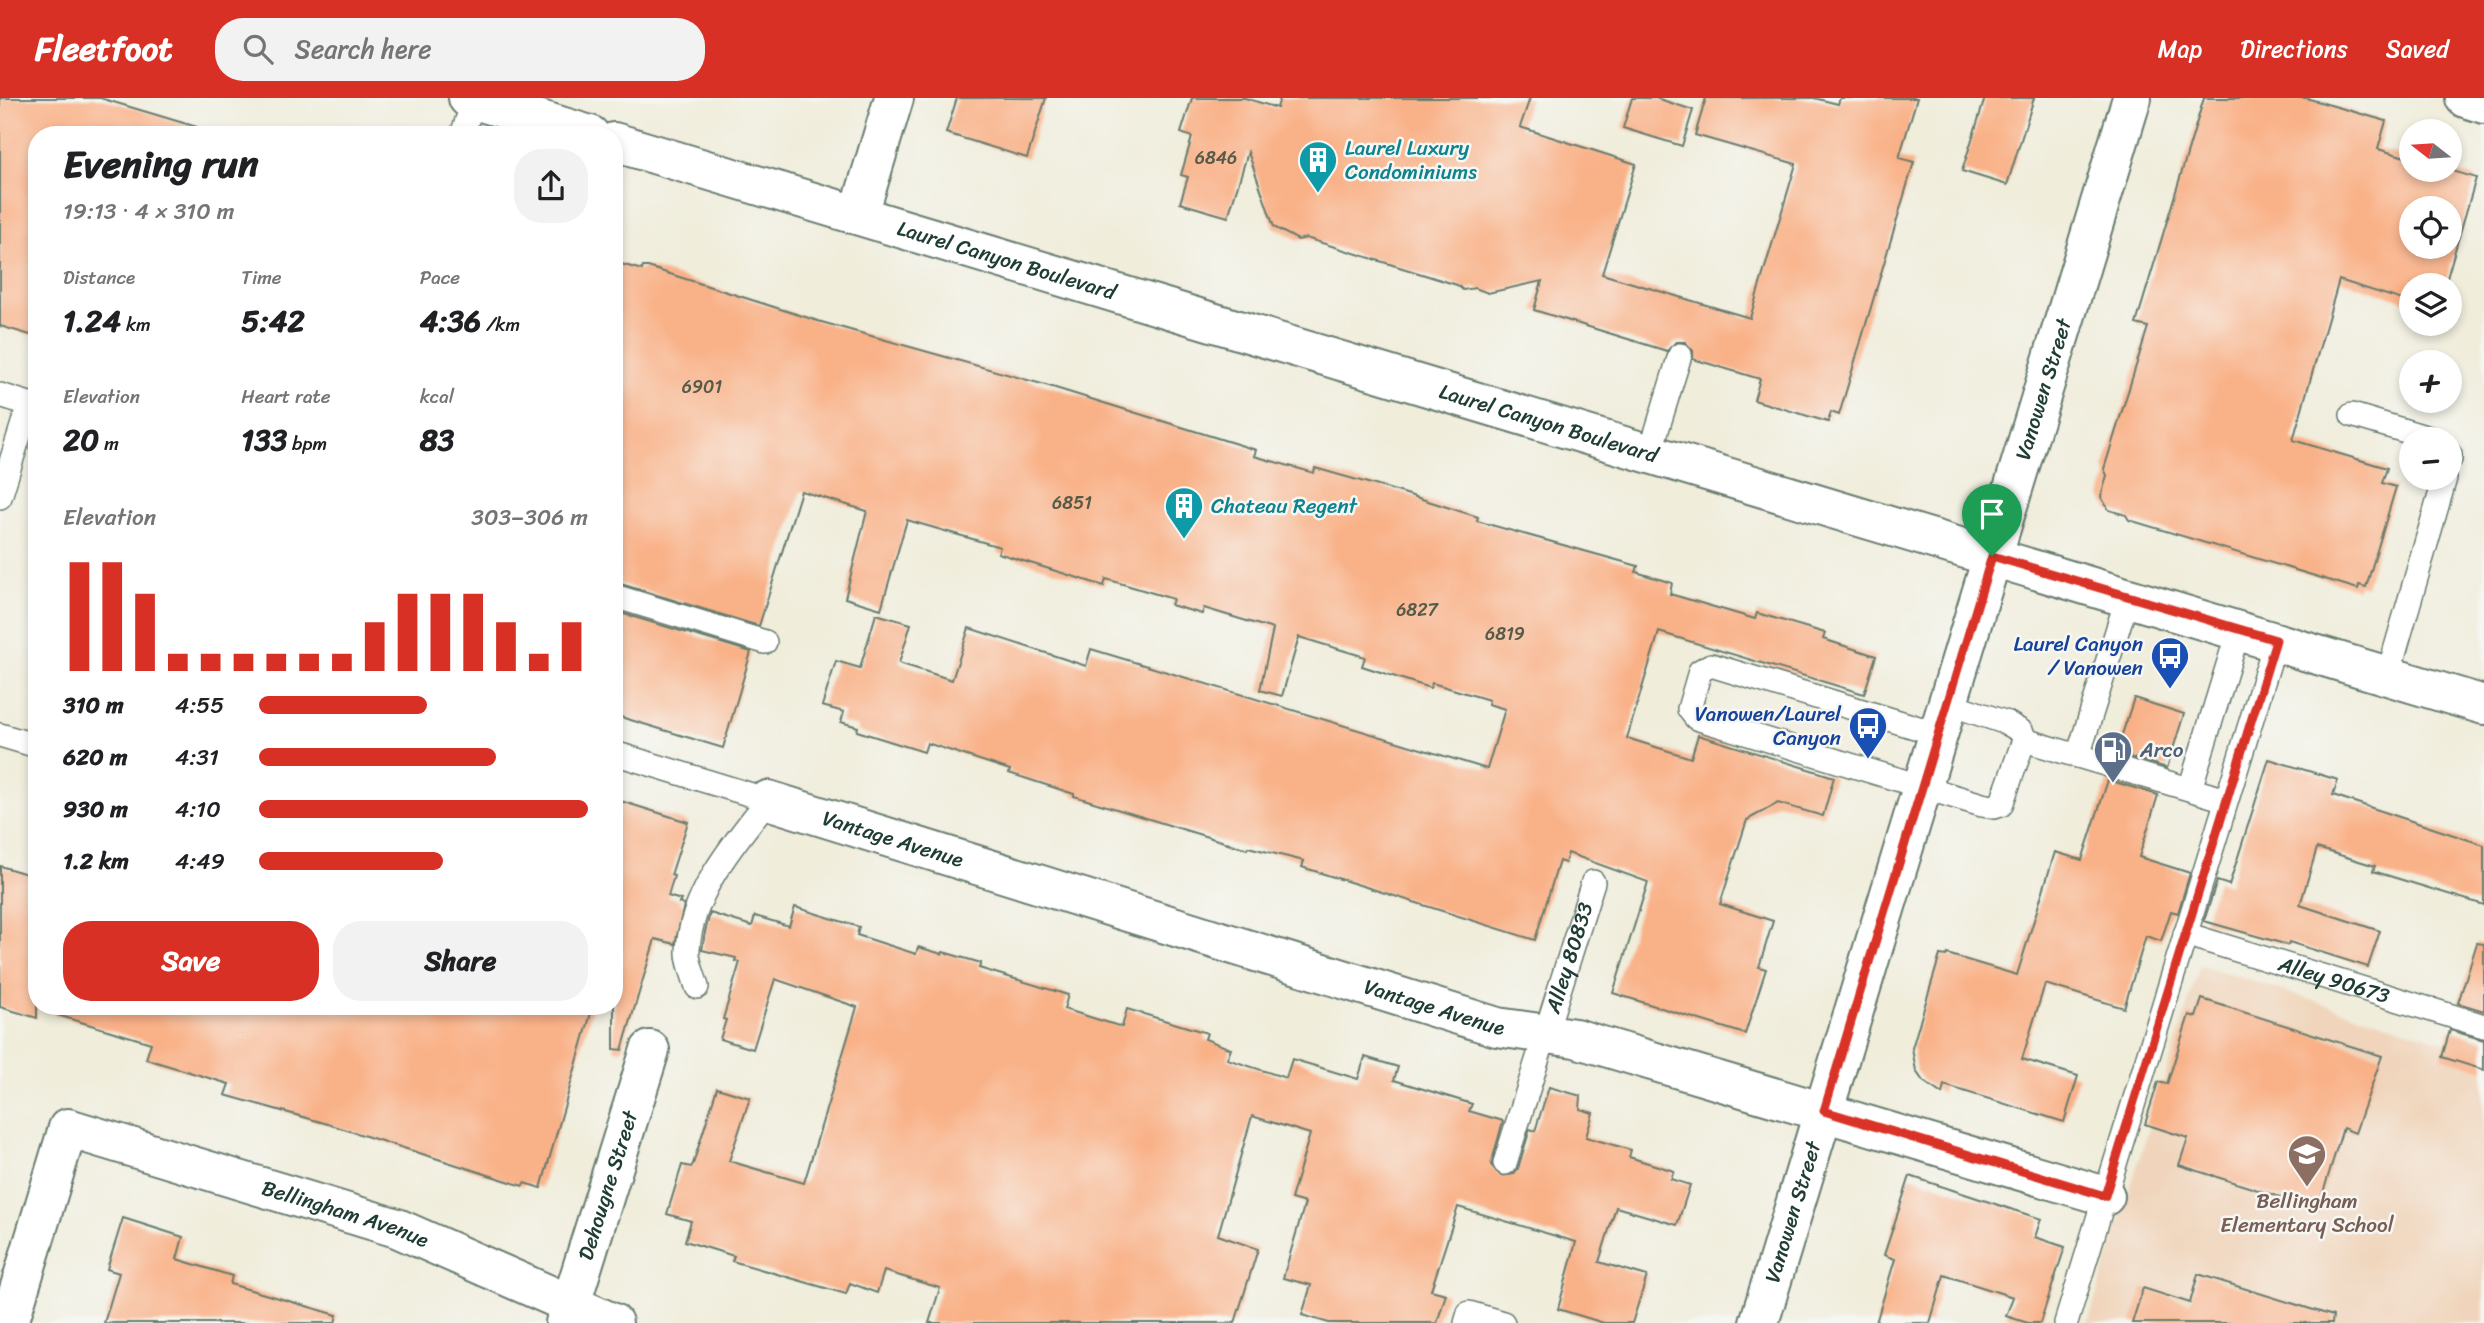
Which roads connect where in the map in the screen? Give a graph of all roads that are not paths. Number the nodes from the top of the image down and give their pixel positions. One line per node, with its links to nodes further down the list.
1 (894, 98): 8 (main road)
2 (2132, 98): 18 (main road, Vanowen Street)
3 (2465, 98): 4 (main road)
4 (2484, 104)
5 (468, 111): 6 (main road)
6 (544, 126)
7 (623, 145): 8 (main road, Laurel Canyon Boulevard)
8 (859, 214): 15 (main road, Laurel Canyon Boulevard)
9 (1680, 355): 15 (lane)
10 (0, 395): 11 (lane)
11 (28, 403)
12 (2352, 415): 14 (lane)
13 (28, 419): 17 (lane)
14 (2399, 429)
15 (1650, 453): 18 (main road, Laurel Canyon Boulevard)
16 (2442, 490): 24 (lane)
17 (0, 497)
18 (1992, 556): 19 (main road, Laurel Canyon Boulevard); 26 (main road, Vanowen Street)
19 (2128, 596): 21 (main road, Laurel Canyon Boulevard); 31 (lane)
20 (623, 599): 23 (lane)
21 (2239, 629): 22 (main road, Laurel Canyon Boulevard); 33 (lane)
22 (2276, 640): 24 (main road, Laurel Canyon Boulevard); 35 (lane)
23 (765, 642)
24 (2388, 675): 25 (main road, Laurel Canyon Boulevard)
25 (2484, 705)
26 (1943, 719): 28 (lane); 32 (main road, Vanowen Street); 32 (lane)
27 (0, 735): 29 (lane)
28 (2024, 740): 31 (lane); 32 (lane)
29 (28, 743)
30 (623, 756): 34 (lane)
31 (2078, 756): 33 (lane)
32 (1922, 788): 42 (main road, Vanowen Street)
33 (2190, 789): 35 (lane)
34 (768, 800): 38 (lane); 40 (main road, Vantage Avenue)
35 (2226, 800): 37 (lane)
36 (1592, 882): 40 (lane, Alley 80833)
37 (2185, 934): 39 (lane, Alley 90673); 44 (lane)
38 (697, 986)
39 (2484, 1026)
40 (1545, 1033): 42 (main road, Vantage Avenue); 43 (lane, Alley 80833)
41 (650, 1050): 45 (main road, Dehougne Street)
42 (1824, 1111): 44 (main road, Vantage Avenue); 50 (main road, Vanowen Street)
43 (1505, 1163)
44 (2105, 1196): 51 (lane)
45 (567, 1314): 46 (main road, Bellingham Avenue); 47 (main road, Bellingham Avenue)
46 (9, 1323)
47 (613, 1323)
48 (1466, 1323): 49 (lane)
49 (1503, 1323)
50 (1759, 1323)
51 (2066, 1323)

